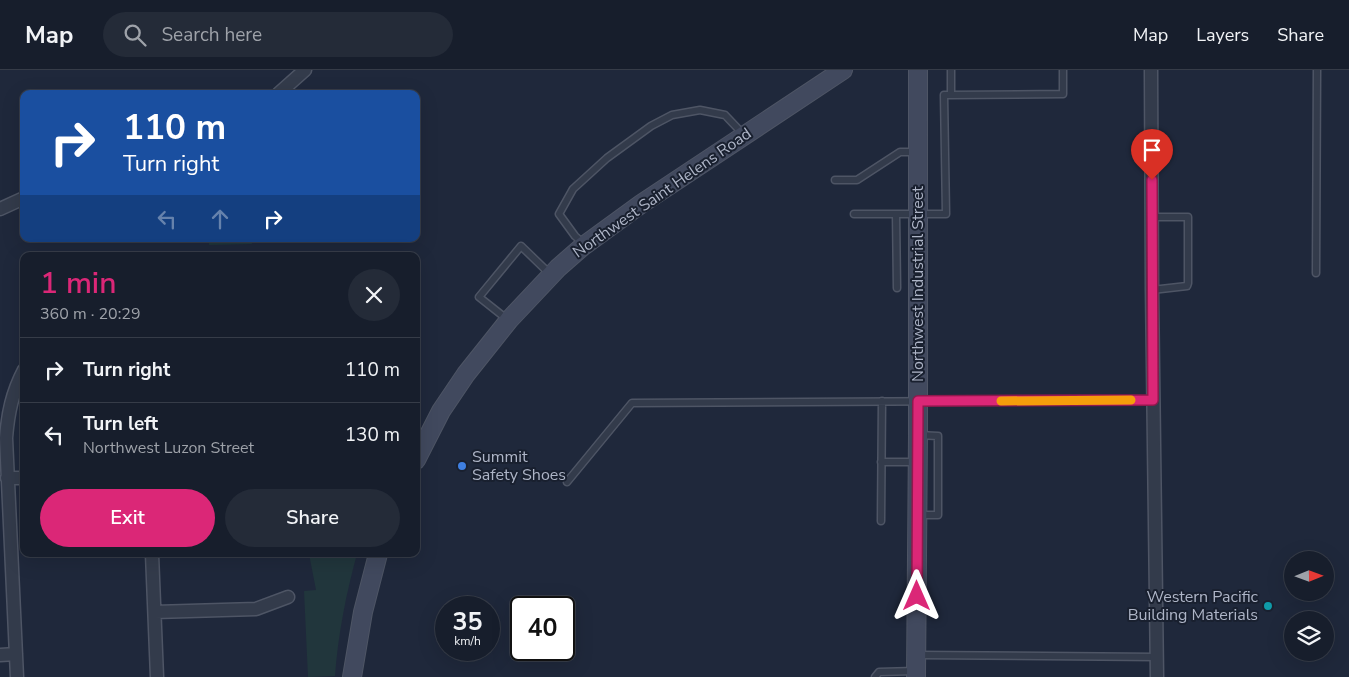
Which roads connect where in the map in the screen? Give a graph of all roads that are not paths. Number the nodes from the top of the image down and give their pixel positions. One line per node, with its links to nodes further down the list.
1 (305, 70): 8 (street)
2 (843, 70): 10 (main road, Northwest Saint Helens Road)
3 (918, 70): 11 (main road, Northwest Industrial Street)
4 (951, 70): 9 (lane)
5 (1063, 70): 9 (lane)
6 (1151, 70): 18 (street)
7 (1317, 70): 20 (lane)
8 (282, 90)
9 (951, 95): 17 (lane)
10 (744, 135): 19 (main road, Northwest Saint Helens Road); 19 (lane)
11 (918, 152): 12 (lane); 17 (main road, Northwest Industrial Street)
12 (835, 180)
13 (20, 200): 14 (street)
14 (0, 209)
15 (854, 214): 16 (lane)
16 (896, 214): 17 (lane); 22 (lane)
17 (918, 214): 28 (main road, Northwest Industrial Street)
18 (1152, 217): 23 (street); 23 (lane)
19 (585, 245): 21 (main road, Northwest Saint Helens Road)
20 (1316, 272)
21 (551, 275): 24 (main road, Northwest Saint Helens Road); 24 (lane)
22 (897, 288)
23 (1152, 290): 26 (street)
24 (509, 320): 30 (main road, Northwest Saint Helens Road)
25 (20, 378): 33 (street)
26 (1153, 400): 28 (lane); 44 (street)
27 (882, 401): 28 (lane); 31 (lane); 35 (lane)
28 (918, 401): 29 (main road, Northwest Industrial Street)
29 (918, 434): 32 (main road, Northwest Industrial Street); 36 (lane)
30 (420, 452)
31 (881, 462): 32 (lane); 37 (lane)
32 (918, 462): 36 (main road, Northwest Industrial Street)
33 (7, 478): 34 (street); 42 (street)
34 (20, 478)
35 (567, 482)
36 (917, 515): 45 (main road, Northwest Industrial Street)
37 (881, 521)
38 (152, 557): 41 (street)
39 (377, 557): 48 (main road)
40 (288, 597): 41 (street)
41 (155, 612): 47 (street)
42 (16, 654): 43 (street); 46 (street)
43 (0, 655)
44 (1157, 657): 45 (lane); 50 (street)
45 (916, 668): 49 (lane)
46 (16, 677)
47 (157, 677)
48 (352, 677)
49 (875, 677)
50 (1157, 677)

